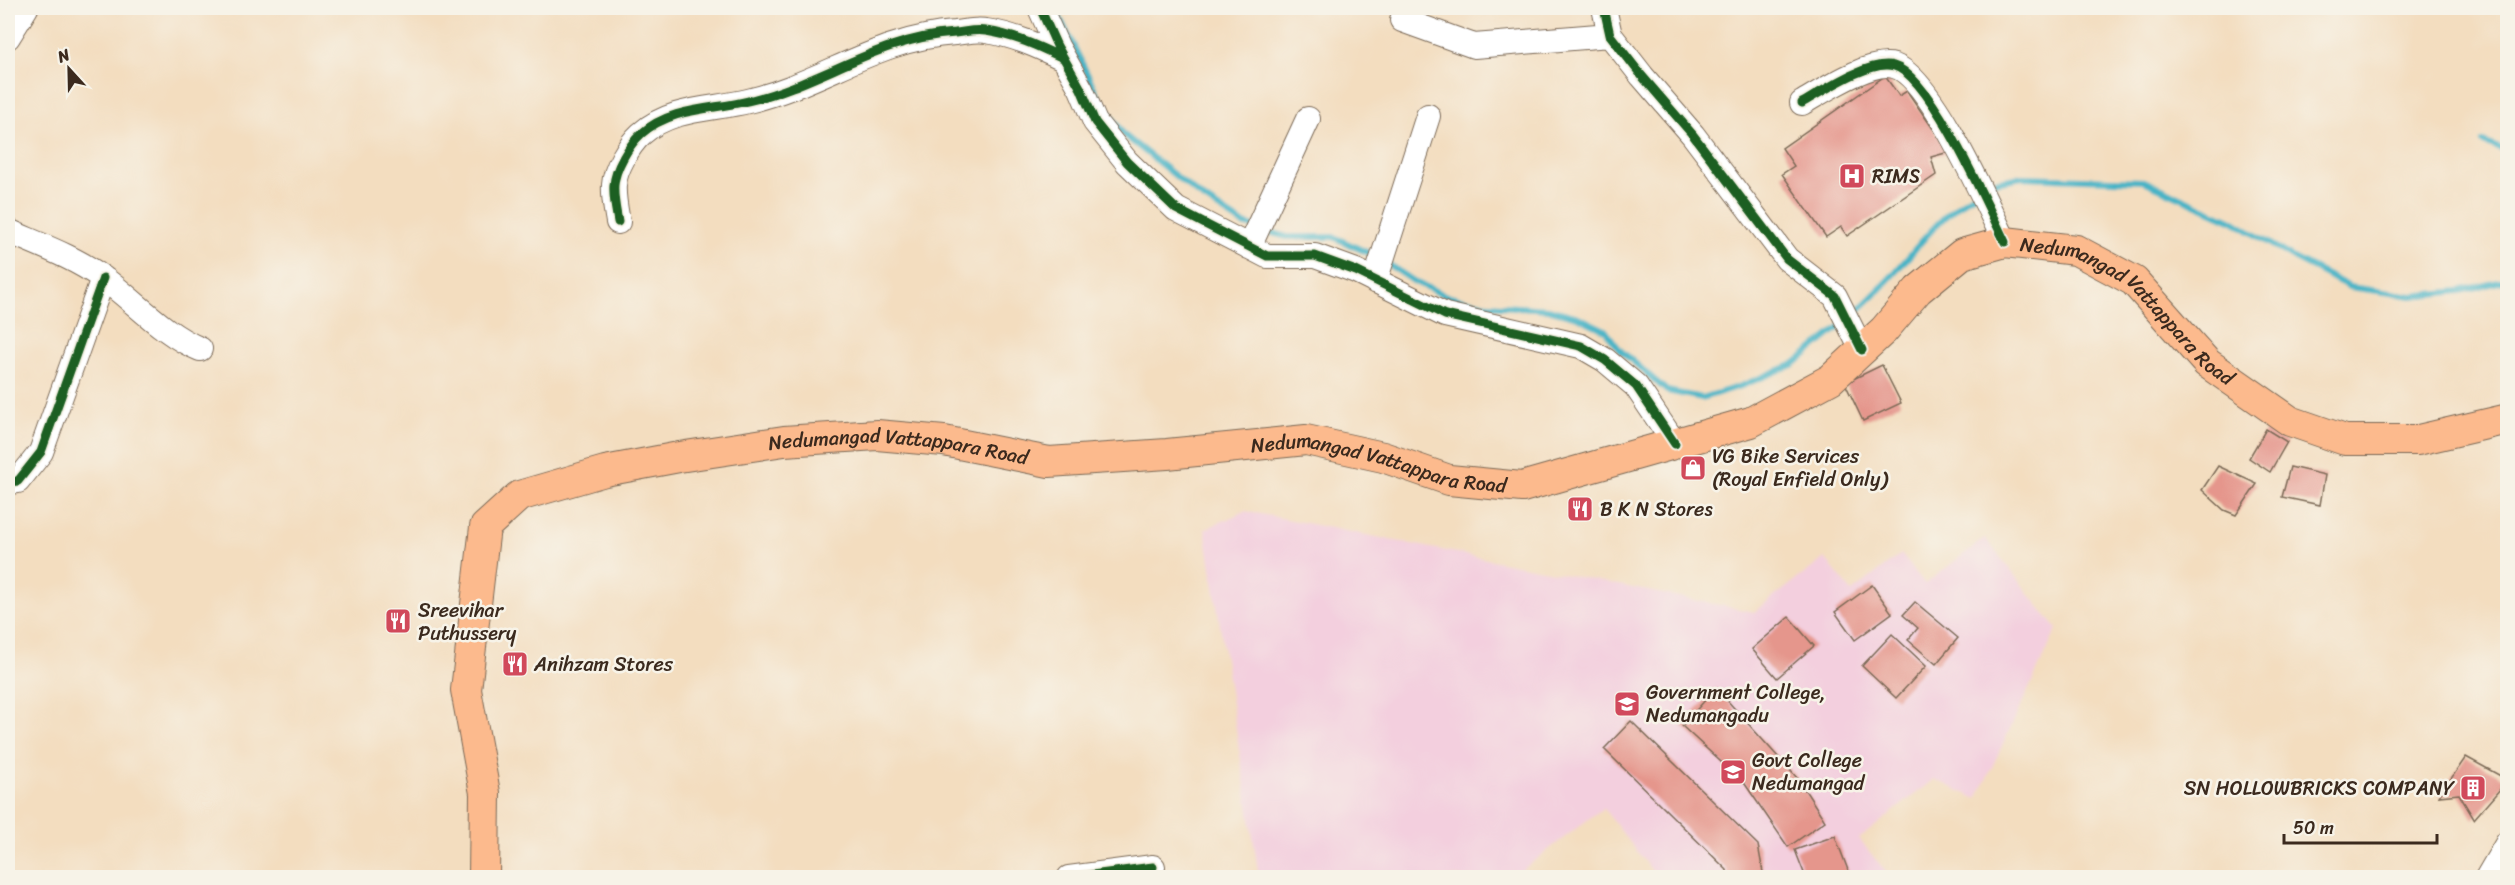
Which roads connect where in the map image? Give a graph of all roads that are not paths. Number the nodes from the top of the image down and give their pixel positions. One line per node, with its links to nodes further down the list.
1 (26, 8): 6 (street)
2 (1040, 8): 7 (street)
3 (1604, 8): 5 (street)
4 (1402, 20): 5 (street)
5 (1610, 35): 18 (street)
6 (8, 37)
7 (1063, 58): 11 (street); 14 (street)
8 (1803, 103): 13 (street)
9 (1428, 116): 16 (street)
10 (1308, 119): 14 (street)
11 (618, 222)
12 (8, 231): 15 (street)
13 (2005, 242): 18 (main road, Nedumangad Vattappara Road); 19 (main road, Nedumangad Vattappara Road)
14 (1249, 247): 16 (street)
15 (103, 278): 17 (street); 21 (street)
16 (1375, 281): 20 (street)
17 (200, 349)
18 (1862, 350): 20 (main road, Nedumangad Vattappara Road)
19 (2508, 419)
20 (1675, 444): 24 (main road, Nedumangad Vattappara Road)
21 (8, 482)
22 (2508, 842): 26 (street)
23 (1153, 867): 25 (street)
24 (484, 878)
25 (1069, 878)
26 (2487, 878)

